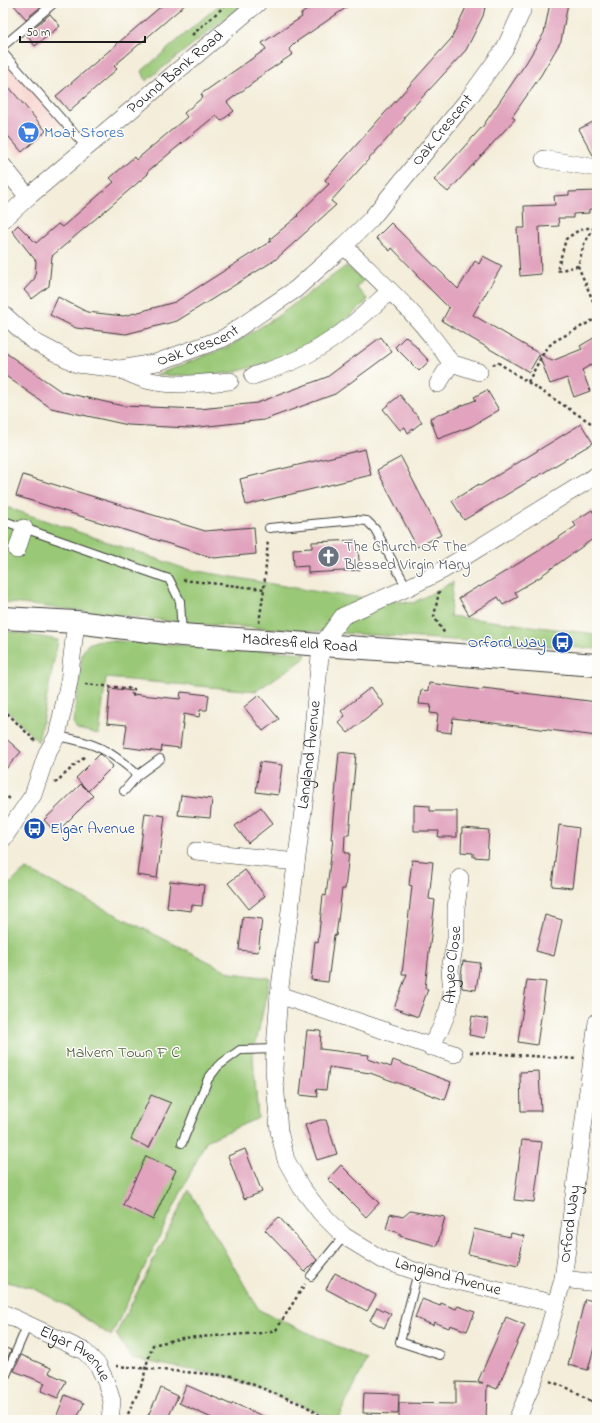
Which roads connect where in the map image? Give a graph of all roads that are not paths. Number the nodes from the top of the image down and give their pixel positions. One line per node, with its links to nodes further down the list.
1 (54, 3): 4 (lane)
2 (258, 3): 6 (street, Pound Bank Road)
3 (523, 3): 12 (street, Oak Crescent)
4 (3, 46)
5 (3, 53): 6 (lane)
6 (87, 148): 10 (street, Pound Bank Road)
7 (544, 159): 9 (street)
8 (3, 166): 10 (street)
9 (597, 168)
10 (28, 197): 11 (street, Pound Bank Road)
11 (3, 220)
12 (344, 246): 13 (street); 16 (street, Oak Crescent)
13 (390, 292): 15 (street); 18 (street)
14 (3, 314): 16 (street, Oak Crescent)
15 (451, 363): 17 (street); 20 (street)
16 (119, 369): 19 (street, Oak Crescent)
17 (479, 372)
18 (253, 376)
19 (230, 381)
20 (438, 384)
21 (597, 475): 26 (street)
22 (4, 521): 23 (lane)
23 (24, 528): 25 (street); 29 (lane)
24 (269, 528): 26 (lane)
25 (17, 550)
26 (407, 588): 30 (street)
27 (3, 618): 28 (street, Madresfield Road)
28 (76, 622): 29 (street, Madresfield Road); 32 (street)
29 (182, 635): 30 (street, Madresfield Road)
30 (321, 646): 31 (street, Madresfield Road); 38 (street, Langland Avenue)
31 (597, 665)
32 (57, 736): 34 (lane); 36 (street)
33 (160, 759): 34 (lane)
34 (138, 775): 35 (lane)
35 (124, 791)
36 (3, 839)
37 (196, 851): 38 (street)
38 (296, 862): 40 (street, Langland Avenue)
39 (460, 878): 42 (street, Atyeo Close)
40 (279, 995): 42 (street); 43 (street, Langland Avenue)
41 (597, 1022): 49 (street, Orford Way)
42 (430, 1047): 44 (street)
43 (275, 1049): 45 (lane); 46 (street, Langland Avenue)
44 (454, 1054)
45 (182, 1143)
46 (344, 1236): 47 (street, Langland Avenue); 48 (lane)
47 (418, 1272): 51 (street, Langland Avenue); 54 (lane)
48 (310, 1276)
49 (563, 1278): 50 (street); 51 (street, Orford Way)
50 (597, 1283)
51 (556, 1304): 57 (street, Orford Way)
52 (3, 1313): 53 (street, Elgar Avenue)
53 (28, 1324): 55 (lane); 56 (street, Elgar Avenue)
54 (440, 1355)
55 (3, 1382)
56 (110, 1420)
57 (517, 1420)

